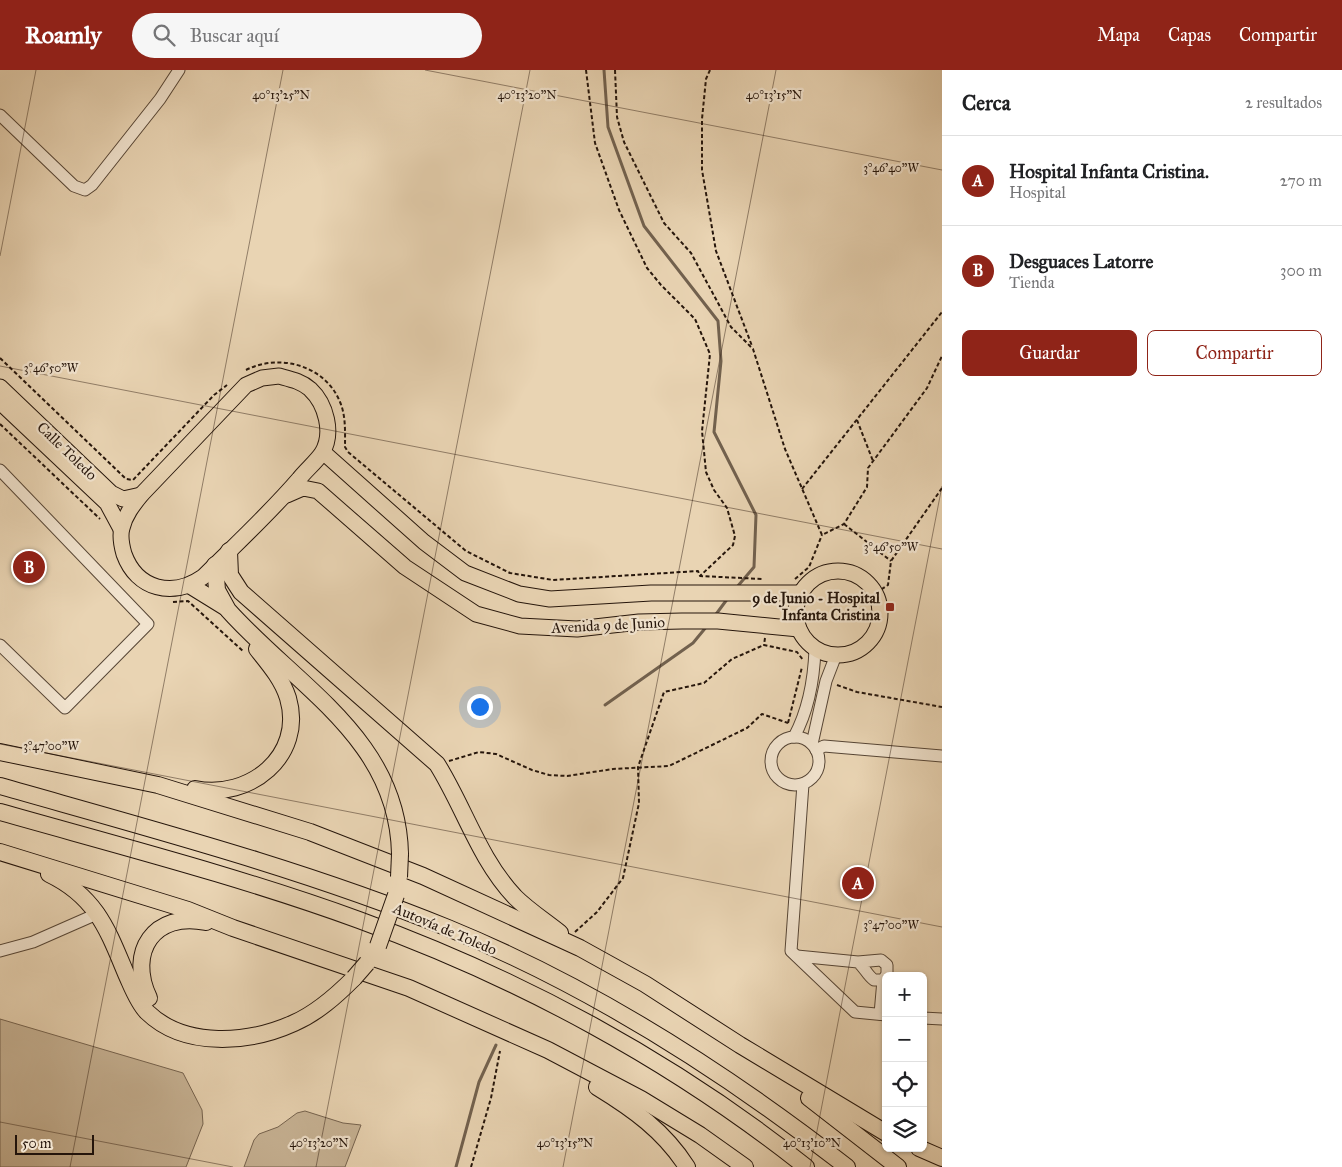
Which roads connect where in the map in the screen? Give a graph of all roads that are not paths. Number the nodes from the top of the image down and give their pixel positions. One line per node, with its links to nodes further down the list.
1 (179, 70): 2 (street)
2 (0, 115)
3 (0, 387): 7 (main road, Calle Toledo)
4 (0, 402): 9 (main road, Calle Toledo)
5 (323, 452): 7 (main road); 8 (main road); 13 (main road, Avenida 9 de Junio)
6 (0, 470): 16 (street)
7 (141, 495): 9 (main road)
8 (284, 497): 10 (main road); 15 (main road, Avenida 9 de Junio)
9 (121, 529): 12 (main road)
10 (229, 551): 11 (main road); 32 (highway)
11 (215, 565): 12 (main road); 14 (highway)
12 (191, 586): 14 (highway)
13 (800, 594): 15 (main road); 18 (main road)
14 (231, 612): 25 (highway); 42 (highway, bridge)
15 (799, 629): 17 (main road)
16 (0, 644)
17 (815, 649): 18 (main road); 19 (street)
18 (836, 655): 20 (street)
19 (794, 737): 20 (street); 24 (street)
20 (816, 751): 22 (street); 23 (street); 24 (street)
21 (0, 752): 25 (highway)
22 (942, 756)
23 (942, 763)
24 (803, 784): 34 (street)
25 (158, 785): 32 (highway)
26 (0, 786): 50 (highway, Autovía de Toledo)
27 (0, 812): 49 (highway, Autovía de Toledo)
28 (0, 852): 29 (highway)
29 (26, 861): 30 (highway); 31 (highway)
30 (99, 913): 33 (street); 42 (highway)
31 (232, 928): 39 (highway); 42 (highway)
32 (576, 941): 43 (highway)
33 (0, 951)
34 (797, 956): 35 (street); 38 (street)
35 (858, 962): 36 (street); 37 (street)
36 (887, 972)
37 (882, 980)
38 (882, 1014)
39 (476, 1017): 47 (highway); 48 (highway)
40 (927, 1018): 41 (street)
41 (942, 1020)
42 (169, 1026)
43 (740, 1045): 44 (highway); 51 (highway)
44 (882, 1130)
45 (927, 1151): 46 (highway)
46 (942, 1158)
47 (687, 1167)
48 (745, 1167)
49 (806, 1167)
50 (847, 1167)
51 (898, 1167)

